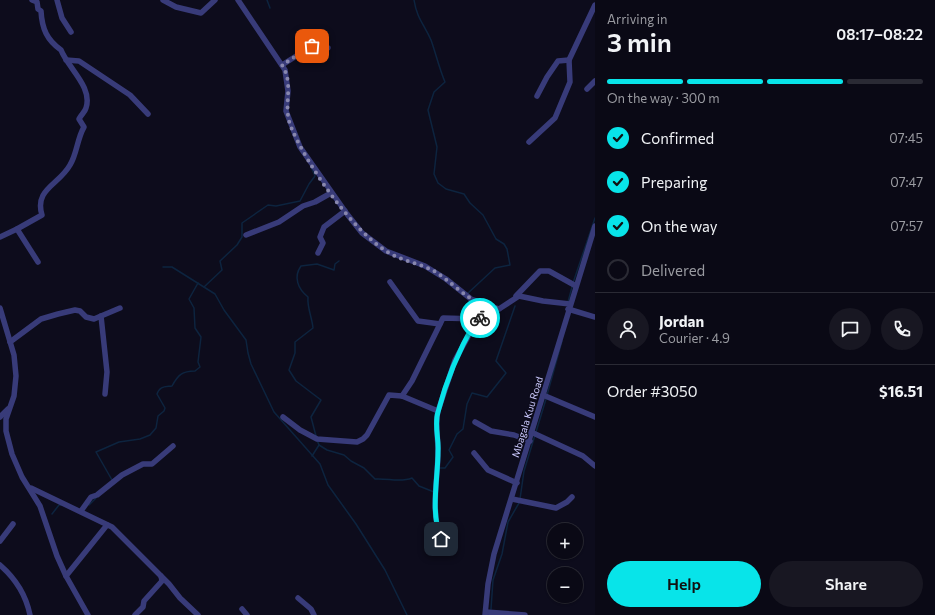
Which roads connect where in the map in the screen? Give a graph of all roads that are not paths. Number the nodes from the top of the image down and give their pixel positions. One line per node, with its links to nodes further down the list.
1 (32, 0): 9 (street)
2 (58, 0): 7 (street)
3 (163, 0): 4 (street)
4 (215, 0)
5 (238, 0): 11 (street)
6 (595, 5): 10 (street)
7 (71, 32)
8 (328, 48): 11 (street)
9 (66, 60): 15 (street); 20 (street)
10 (569, 60): 14 (street); 16 (street)
11 (282, 65): 17 (street)
12 (595, 81): 13 (street)
13 (587, 89)
14 (537, 96)
15 (148, 114)
16 (530, 142)
17 (331, 193): 18 (street); 21 (street)
18 (345, 211): 23 (street); 31 (street)
19 (595, 226): 26 (street, Mbagala Kuu Road)
20 (17, 229): 22 (street); 24 (street)
21 (246, 235)
22 (0, 237)
23 (318, 253)
24 (38, 262)
25 (390, 282): 35 (street)
26 (576, 286): 27 (street); 28 (street, Mbagala Kuu Road)
27 (516, 296): 28 (street); 31 (street)
28 (569, 307): 33 (street); 38 (street, Mbagala Kuu Road)
29 (0, 308): 36 (street)
30 (120, 308): 32 (street)
31 (499, 309): 34 (street)
32 (101, 316): 36 (street); 37 (street)
33 (595, 317)
34 (478, 319): 35 (street); 41 (street)
35 (440, 324): 39 (street)
36 (10, 342): 40 (street)
37 (105, 394)
38 (542, 395): 43 (street); 46 (street, Mbagala Kuu Road)
39 (402, 396): 41 (street); 44 (street)
40 (10, 407): 42 (street); 52 (street)
41 (438, 411): 58 (street)
42 (0, 417)
43 (595, 417)
44 (283, 418)
45 (475, 422): 47 (street)
46 (531, 432): 47 (street, Mbagala Kuu Road); 50 (street)
47 (530, 441): 51 (street, Mbagala Kuu Road)
48 (173, 446): 55 (street)
49 (474, 453): 51 (street)
50 (595, 466)
51 (517, 483): 54 (street, Mbagala Kuu Road)
52 (29, 487): 55 (street); 61 (street)
53 (572, 497): 54 (street)
54 (512, 499): 65 (street, Mbagala Kuu Road)
55 (80, 511): 57 (street)
56 (13, 524): 59 (street)
57 (107, 524): 61 (street); 62 (street)
58 (441, 539)
59 (0, 541)
60 (0, 565): 66 (street)
61 (66, 576): 67 (street)
62 (161, 576): 68 (street); 69 (street)
63 (298, 598): 71 (street)
64 (242, 609): 70 (street)
65 (486, 613): 72 (street)
66 (30, 615)
67 (88, 615)
68 (135, 615)
69 (198, 615)
70 (247, 615)
71 (314, 615)
72 (525, 615)

